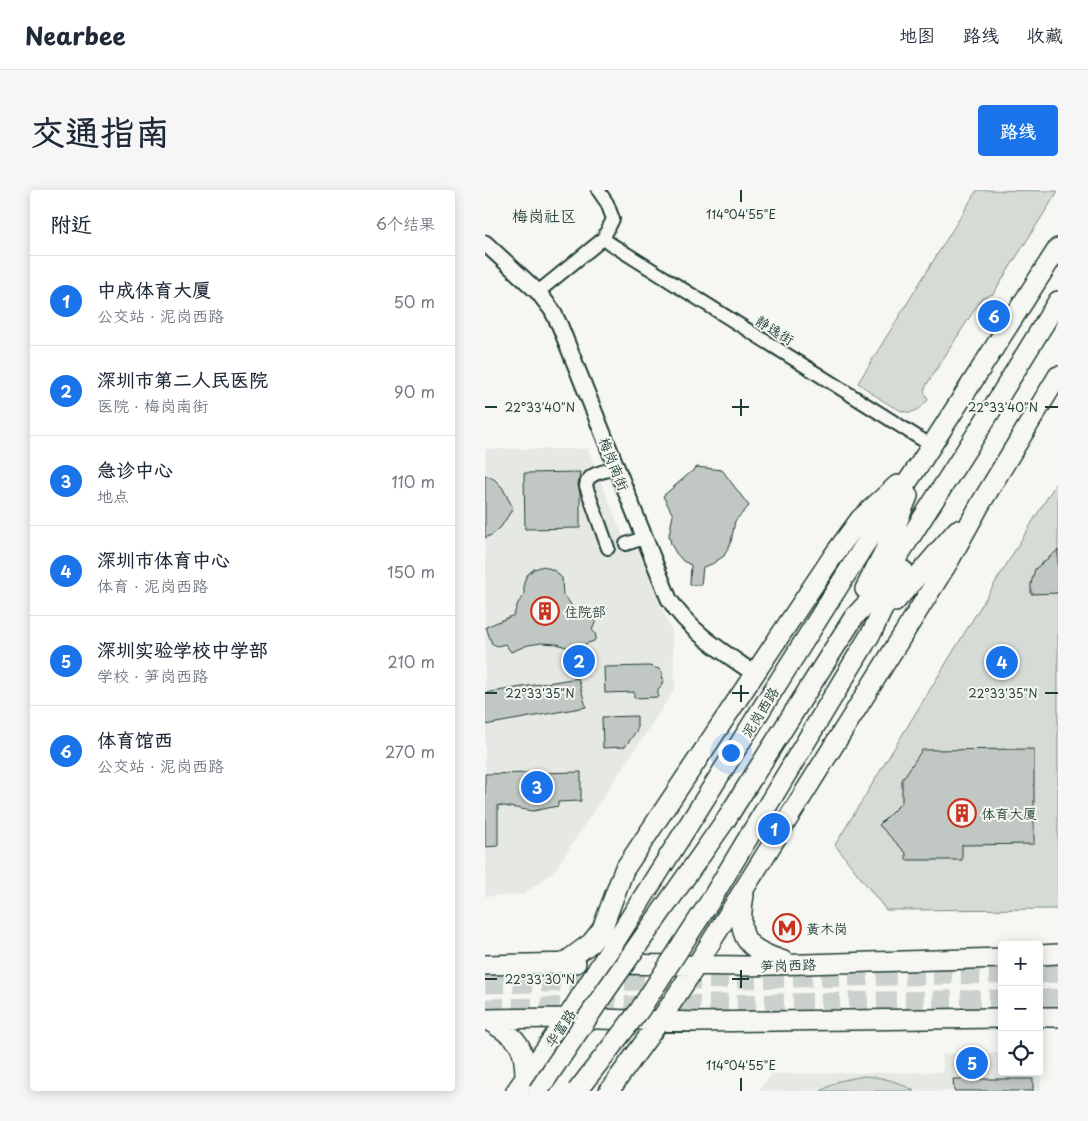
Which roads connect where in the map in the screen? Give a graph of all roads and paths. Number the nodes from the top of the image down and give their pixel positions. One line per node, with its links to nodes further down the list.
1 (598, 190): 2 (street)
2 (603, 239): 5 (street); 9 (street, 静逸街)
3 (485, 243): 5 (street, 梅岗南街)
4 (1058, 248): 9 (main road, 泥岗西路)
5 (538, 292): 11 (street, 梅岗南街)
6 (1058, 301): 16 (main road, 泥岗西路)
7 (1058, 325): 17 (main road)
8 (1058, 376): 12 (main road)
9 (932, 446): 10 (main road, 泥岗西路)
10 (921, 462): 16 (main road, 泥岗西路); 18 (main road); 24 (main road, 泥岗西路)
11 (616, 468): 13 (street, 梅岗南街); 15 (street)
12 (981, 502): 17 (main road); 19 (main road)
13 (644, 538): 14 (street); 18 (street, 梅岗南街)
14 (626, 544)
15 (609, 548)
16 (854, 617): 28 (main road, 泥岗西路, bridge)
17 (873, 630): 36 (main road, bridge)
18 (755, 674): 23 (main road)
19 (746, 886): 26 (main road); 27 (main road)
20 (1058, 954): 21 (main road)
21 (1043, 955)
22 (998, 958): 26 (main road, 笋岗西路)
23 (564, 963): 24 (main road, 笋岗西路); 25 (main road, 笋岗西路)
24 (601, 964): 27 (main road, 笋岗西路); 30 (main road, 华富路)
25 (485, 965)
26 (795, 965): 27 (main road, 笋岗西路)
27 (696, 966): 34 (main road)
28 (607, 989): 35 (main road, 华富路, bridge)
29 (1058, 1017): 32 (main road)
30 (567, 1018): 33 (main road); 34 (main road); 35 (main road, 华富路)
31 (998, 1018): 34 (main road)
32 (1043, 1018)
33 (486, 1019): 35 (main road)
34 (659, 1022): 37 (main road)
35 (527, 1087)
36 (577, 1091)
37 (609, 1091)

